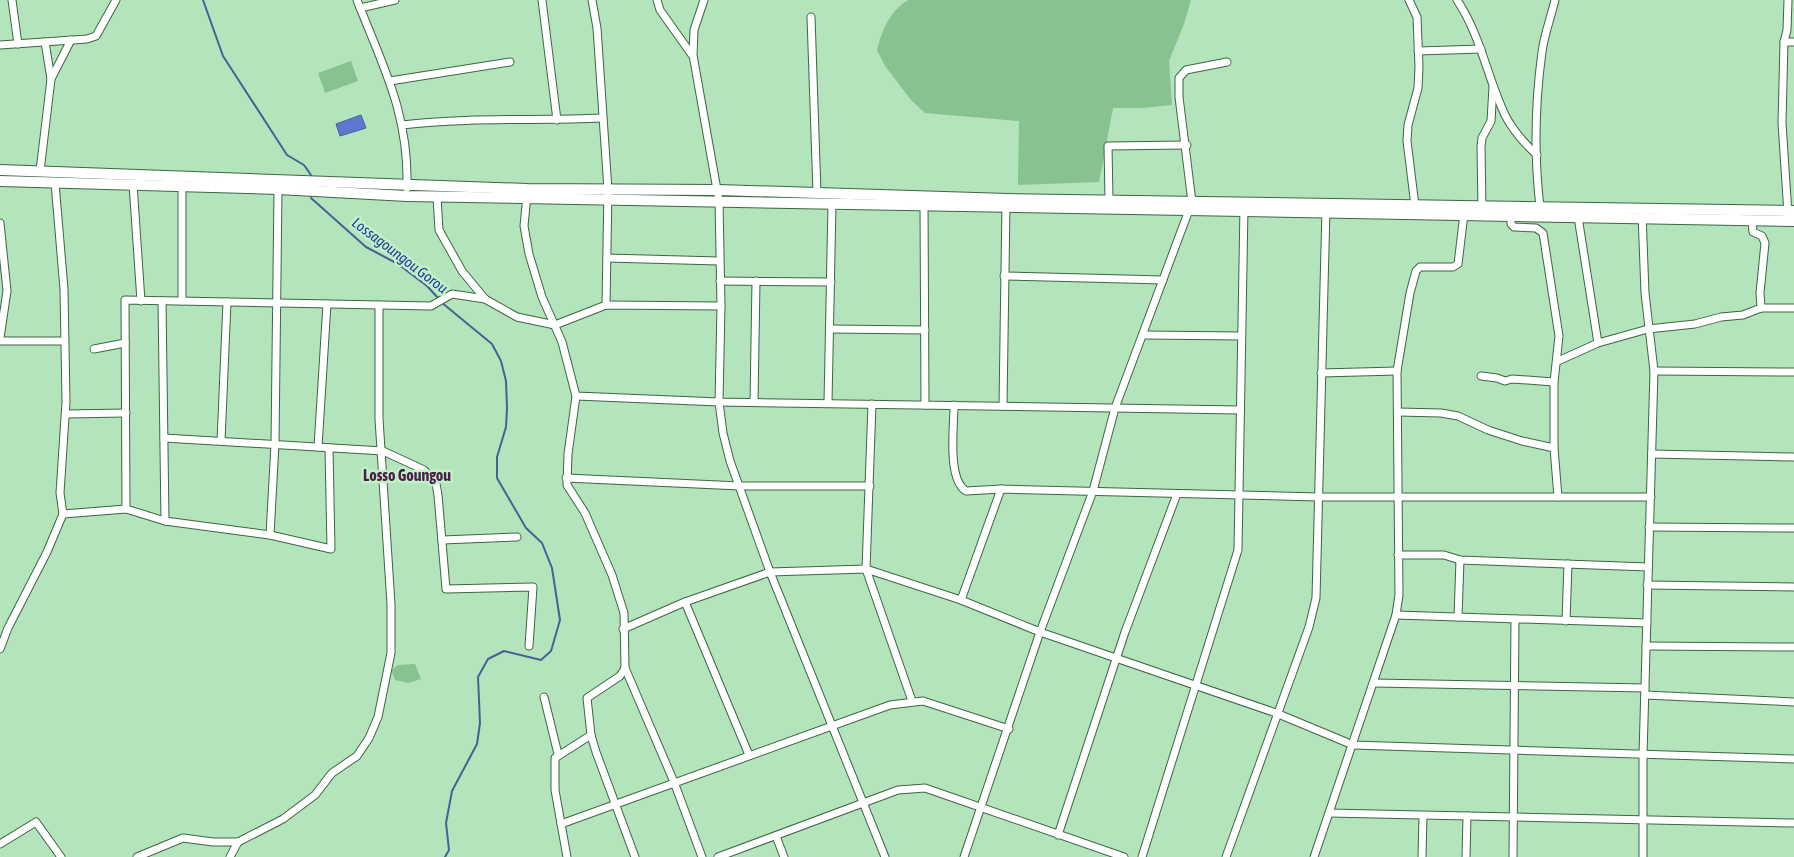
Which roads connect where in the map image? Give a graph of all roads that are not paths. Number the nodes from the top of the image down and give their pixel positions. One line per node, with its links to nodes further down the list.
1 (12, 0): 21 (street)
2 (110, 0): 14 (street)
3 (116, 0): 14 (street)
4 (357, 0): 15 (street)
5 (395, 0): 15 (street)
6 (542, 0): 32 (street)
7 (592, 0): 31 (street)
8 (657, 0): 25 (street)
9 (704, 0): 25 (street)
10 (1409, 0): 24 (street)
11 (1458, 0): 23 (street)
12 (1555, 0): 35 (street)
13 (1788, 0): 19 (street)
14 (112, 8): 17 (street)
15 (360, 8): 29 (street)
16 (811, 17): 45 (street)
17 (71, 40): 18 (street); 28 (street)
18 (45, 42): 21 (street); 28 (street)
19 (1784, 42): 20 (street); 65 (street)
20 (1794, 42)
21 (18, 44): 22 (street)
22 (0, 45)
23 (1481, 49): 24 (street); 30 (street)
24 (1418, 51): 57 (street)
25 (693, 55): 44 (street)
26 (510, 62): 29 (street)
27 (1228, 62): 34 (street)
28 (51, 79): 37 (street)
29 (390, 80): 33 (street)
30 (1493, 82): 35 (street); 60 (street)
31 (602, 118): 32 (street); 47 (street)
32 (557, 120): 33 (street)
33 (402, 125): 42 (street)
34 (1187, 145): 51 (street); 55 (street)
35 (1536, 155): 58 (street)
36 (0, 170): 37 (main road)
37 (40, 171): 42 (main road)
38 (0, 181): 39 (main road)
39 (55, 183): 40 (main road); 94 (street)
40 (133, 184): 41 (main road); 76 (street)
41 (182, 185): 43 (main road); 78 (street)
42 (408, 185): 46 (main road); 48 (street)
43 (278, 189): 48 (main road); 80 (street)
44 (718, 190): 45 (main road); 47 (main road); 52 (street)
45 (816, 193): 50 (main road)
46 (527, 194): 47 (main road); 49 (main road); 87 (street)
47 (608, 195): 52 (main road); 68 (street)
48 (407, 196): 49 (main road)
49 (437, 197): 75 (street)
50 (925, 200): 53 (main road); 54 (main road); 90 (street)
51 (1109, 200): 53 (main road); 55 (main road)
52 (719, 201): 54 (main road); 69 (street)
53 (1006, 203): 55 (main road); 70 (street)
54 (832, 204): 74 (street)
55 (1190, 206): 56 (main road); 71 (street)
56 (1244, 206): 59 (main road); 92 (street)
57 (1415, 206): 59 (main road); 60 (main road)
58 (1540, 207): 60 (main road); 61 (main road)
59 (1327, 208): 63 (main road); 102 (street)
60 (1482, 210): 63 (main road); 64 (main road)
61 (1579, 213): 62 (main road); 64 (main road); 96 (street)
62 (1642, 213): 65 (main road); 66 (main road); 89 (street)
63 (1464, 214): 99 (street)
64 (1511, 215): 98 (street)
65 (1791, 216): 66 (main road)
66 (1752, 220): 85 (street)
67 (0, 223): 93 (street)
68 (607, 258): 69 (street); 83 (street)
69 (719, 262): 72 (street)
70 (1004, 276): 71 (street); 112 (street)
71 (1163, 280): 91 (street)
72 (720, 281): 73 (street); 84 (street)
73 (756, 282): 74 (street); 107 (street)
74 (831, 282): 88 (street)
75 (485, 299): 82 (street); 87 (street)
76 (141, 300): 77 (street); 95 (street)
77 (162, 301): 78 (street); 118 (street)
78 (182, 301): 79 (street)
79 (227, 302): 80 (street); 119 (street)
80 (277, 303): 81 (street); 120 (street)
81 (327, 304): 82 (street); 121 (street)
82 (379, 305): 124 (street)
83 (606, 305): 84 (street); 87 (street)
84 (721, 306): 106 (street)
85 (1762, 308): 86 (street); 89 (street)
86 (1794, 308)
87 (555, 325): 105 (street)
88 (830, 329): 90 (street); 108 (street)
89 (1648, 329): 96 (street); 100 (street)
90 (925, 330): 110 (street)
91 (1144, 335): 92 (street); 113 (street)
92 (1241, 336): 114 (street)
93 (0, 339): 94 (street)
94 (64, 341): 117 (street)
95 (125, 343): 97 (street); 116 (street)
96 (1598, 343): 98 (street)
97 (94, 349)
98 (1558, 361): 104 (street)
99 (1396, 371): 102 (street); 115 (street)
100 (1654, 371): 101 (street); 125 (street)
101 (1794, 372)
102 (1320, 373): 135 (street)
103 (1481, 376): 104 (street)
104 (1554, 382): 123 (street)
105 (576, 396): 106 (street); 127 (street)
106 (719, 402): 107 (street); 128 (street)
107 (754, 402): 108 (street)
108 (828, 403): 109 (street)
109 (872, 404): 110 (street); 129 (street)
110 (924, 405): 111 (street)
111 (954, 405): 112 (street); 130 (street)
112 (1002, 406): 113 (street)
113 (1115, 408): 114 (street); 131 (street)
114 (1240, 410): 133 (street)
115 (1398, 412): 123 (street); 134 (street)
116 (126, 413): 117 (street); 138 (street)
117 (66, 414): 139 (street)
118 (164, 438): 119 (street); 140 (street)
119 (221, 441): 120 (street)
120 (275, 444): 121 (street); 143 (street)
121 (318, 447): 122 (street)
122 (329, 448): 124 (street); 143 (street)
123 (1554, 448): 136 (street)
124 (383, 451): 145 (street); 199 (street)
125 (1652, 454): 126 (street); 137 (street)
126 (1794, 457)
127 (566, 478): 128 (street); 161 (street)
128 (740, 486): 129 (street); 151 (street)
129 (870, 486): 150 (street)
130 (1001, 489): 131 (street); 154 (street)
131 (1093, 491): 132 (street); 162 (street)
132 (1177, 494): 133 (street); 167 (street)
133 (1239, 495): 135 (street); 170 (street)
134 (1397, 495): 135 (street); 136 (street); 146 (street)
135 (1318, 497): 176 (street)
136 (1558, 497): 137 (street)
137 (1651, 497): 141 (street)
138 (126, 509): 139 (street); 140 (street)
139 (63, 514): 166 (street)
140 (165, 521): 143 (street)
141 (1649, 527): 142 (street); 149 (street)
142 (1794, 528)
143 (270, 535)
144 (517, 537): 145 (street)
145 (442, 540): 163 (street)
146 (1398, 555): 147 (street); 156 (street)
147 (1460, 560): 148 (street); 157 (street)
148 (1568, 564): 149 (street); 159 (street)
149 (1648, 567): 152 (street)
150 (866, 569): 151 (street); 154 (street); 174 (street)
151 (770, 572): 155 (street); 177 (street)
152 (1648, 585): 153 (street); 160 (street)
153 (1794, 587)
154 (961, 600): 162 (street)
155 (685, 602): 161 (street); 183 (street)
156 (1396, 615): 157 (street); 169 (street)
157 (1458, 617): 158 (street)
158 (1515, 619): 159 (street); 171 (street)
159 (1566, 621): 160 (street)
160 (1647, 623): 164 (street)
161 (623, 629): 168 (street)
162 (1040, 632): 167 (street); 178 (street)
163 (529, 646)
164 (1646, 646): 165 (street); 172 (street)
165 (1794, 647)
166 (0, 649)
167 (1118, 658): 170 (street); 197 (street)
168 (624, 668): 179 (street); 186 (street)
169 (1374, 683): 171 (street); 180 (street)
170 (1198, 685): 176 (street); 212 (street)
171 (1515, 685): 172 (street); 181 (street)
172 (1645, 692): 175 (street); 184 (street)
173 (544, 697): 182 (street)
174 (912, 701): 177 (street); 178 (street)
175 (1794, 702)
176 (1276, 713): 180 (street); 213 (street)
177 (831, 725): 183 (street); 188 (street)
178 (1009, 729): 189 (street)
179 (591, 735): 182 (street); 187 (street)
180 (1353, 745): 181 (street); 190 (street)
181 (1515, 751): 184 (street); 193 (street)
182 (558, 754): 196 (street)
183 (749, 755): 186 (street)
184 (1643, 756): 185 (street); 194 (street)
185 (1794, 759)
186 (674, 782): 187 (street); 206 (street)
187 (616, 804): 196 (street); 205 (street)
188 (863, 804): 189 (street); 198 (street); 209 (street)
189 (982, 808): 197 (street); 210 (street)
190 (1329, 813): 191 (street); 214 (street)
191 (1423, 816): 192 (street); 215 (street)
192 (1468, 816): 193 (street); 216 (street)
193 (1514, 817): 194 (street); 217 (street)
194 (1643, 818): 195 (street); 218 (street)
195 (1794, 823)
196 (561, 824): 204 (street)
197 (1058, 835): 211 (street)
198 (776, 836): 207 (street); 208 (street)
199 (238, 842): 202 (street); 203 (street)
200 (0, 844): 201 (street)
201 (61, 857)
202 (137, 857)
203 (230, 857)
204 (567, 857)
205 (635, 857)
206 (702, 857)
207 (718, 857)
208 (784, 857)
209 (884, 857)
210 (964, 857)
211 (1124, 857)
212 (1142, 857)
213 (1226, 857)
214 (1314, 857)
215 (1422, 857)
216 (1466, 857)
217 (1513, 857)
218 (1643, 857)

